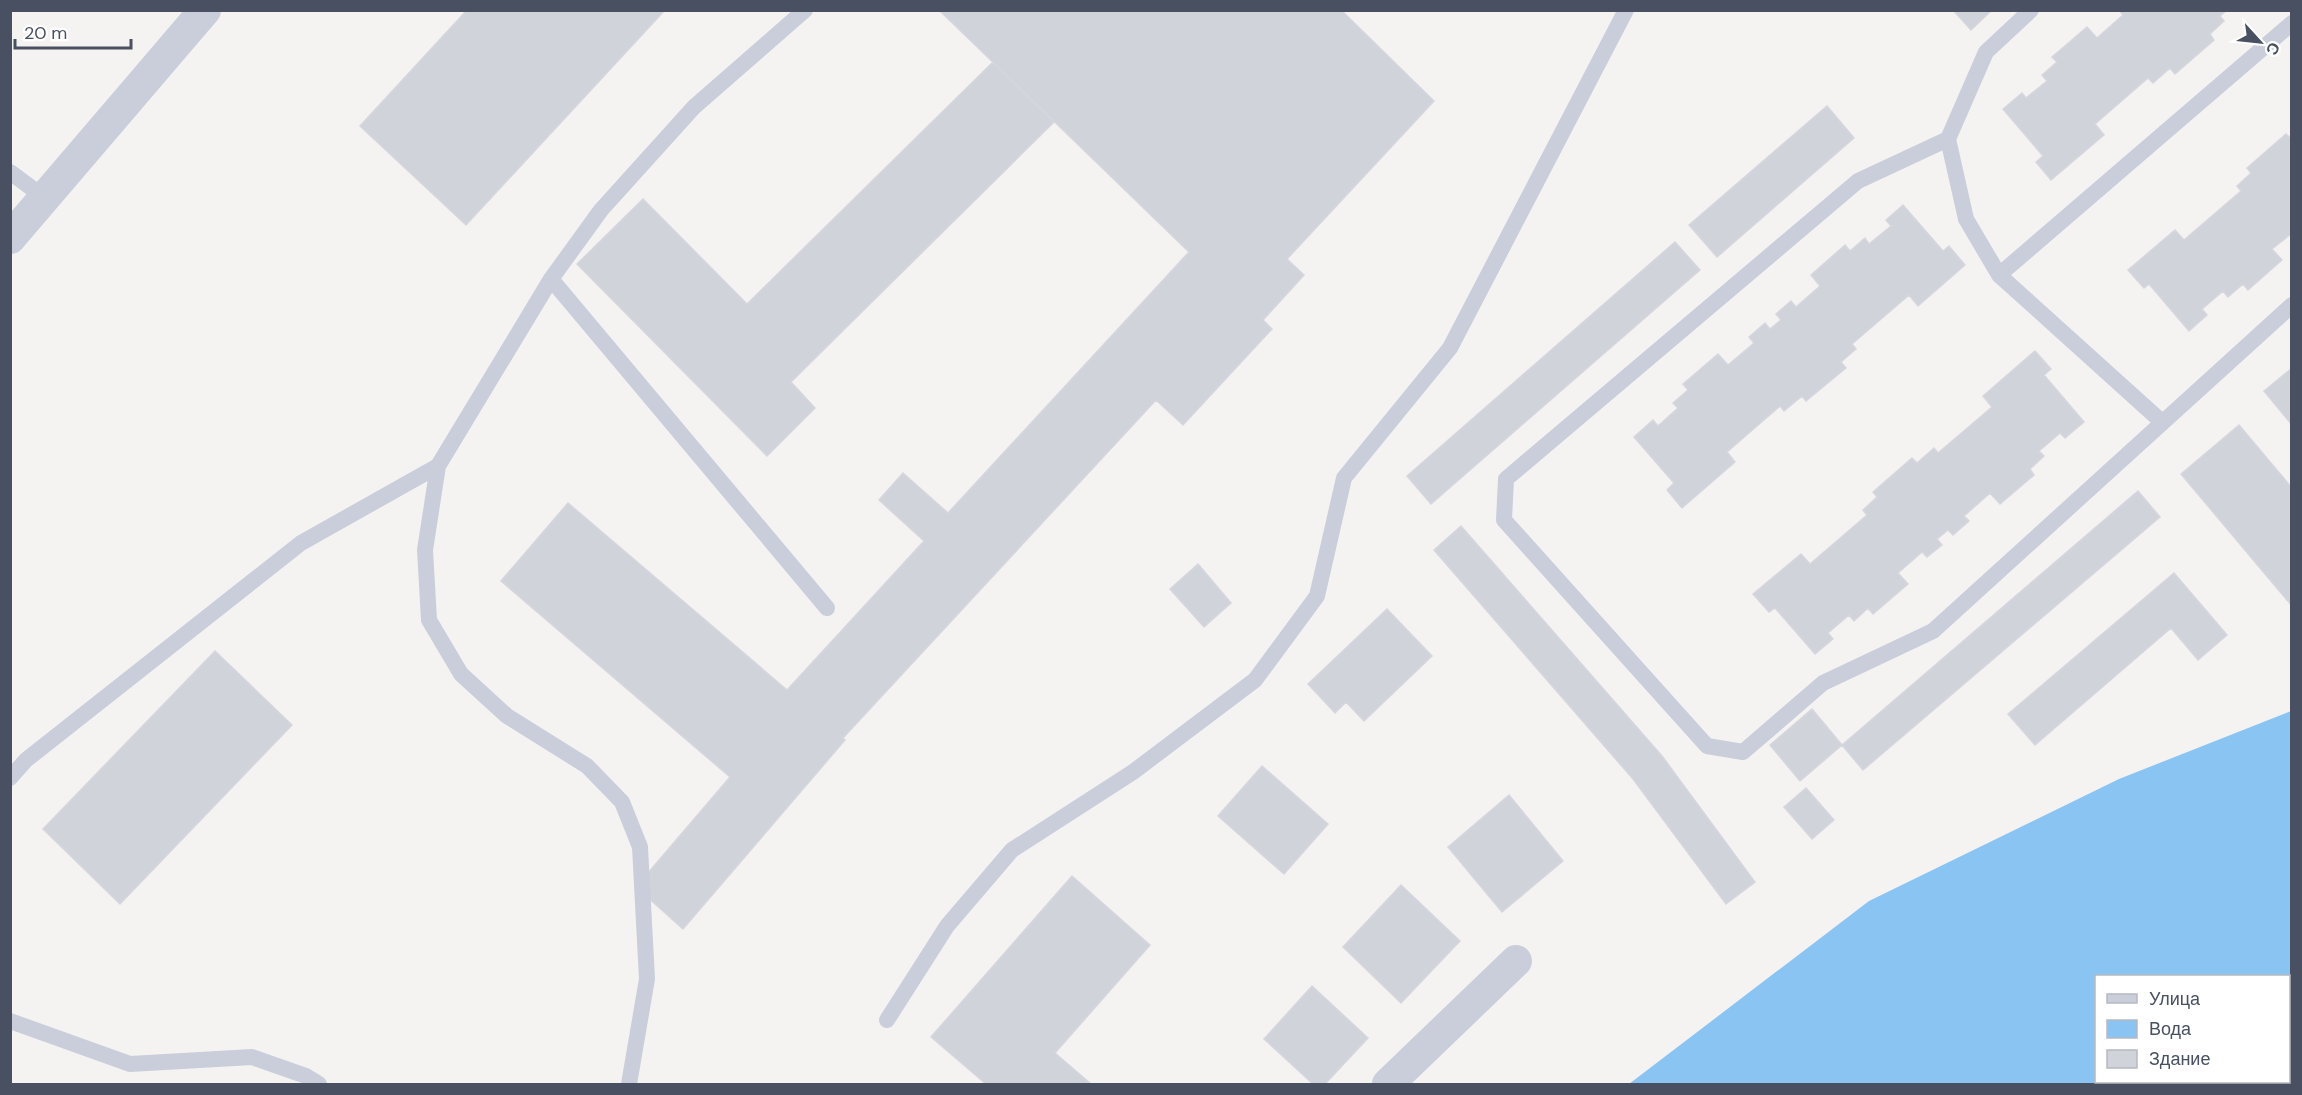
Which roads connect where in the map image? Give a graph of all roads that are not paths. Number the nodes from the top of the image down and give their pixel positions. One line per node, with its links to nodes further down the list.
1 (205, 10): 8 (street)
2 (805, 10): 11 (lane)
3 (1626, 10): 18 (lane)
4 (2031, 10): 6 (lane)
5 (2292, 23): 10 (lane)
6 (1948, 139): 10 (lane); 13 (lane)
7 (10, 172): 8 (lane)
8 (45, 198): 9 (street)
9 (10, 238)
10 (1999, 275): 13 (lane)
11 (551, 279): 14 (lane); 15 (lane)
12 (2292, 305): 13 (lane)
13 (2162, 422)
14 (438, 466): 16 (lane); 21 (lane)
15 (827, 608)
16 (10, 778)
17 (1516, 961): 22 (street)
18 (886, 1020)
19 (10, 1021): 20 (lane)
20 (319, 1084)
21 (629, 1084)
22 (1388, 1084)

